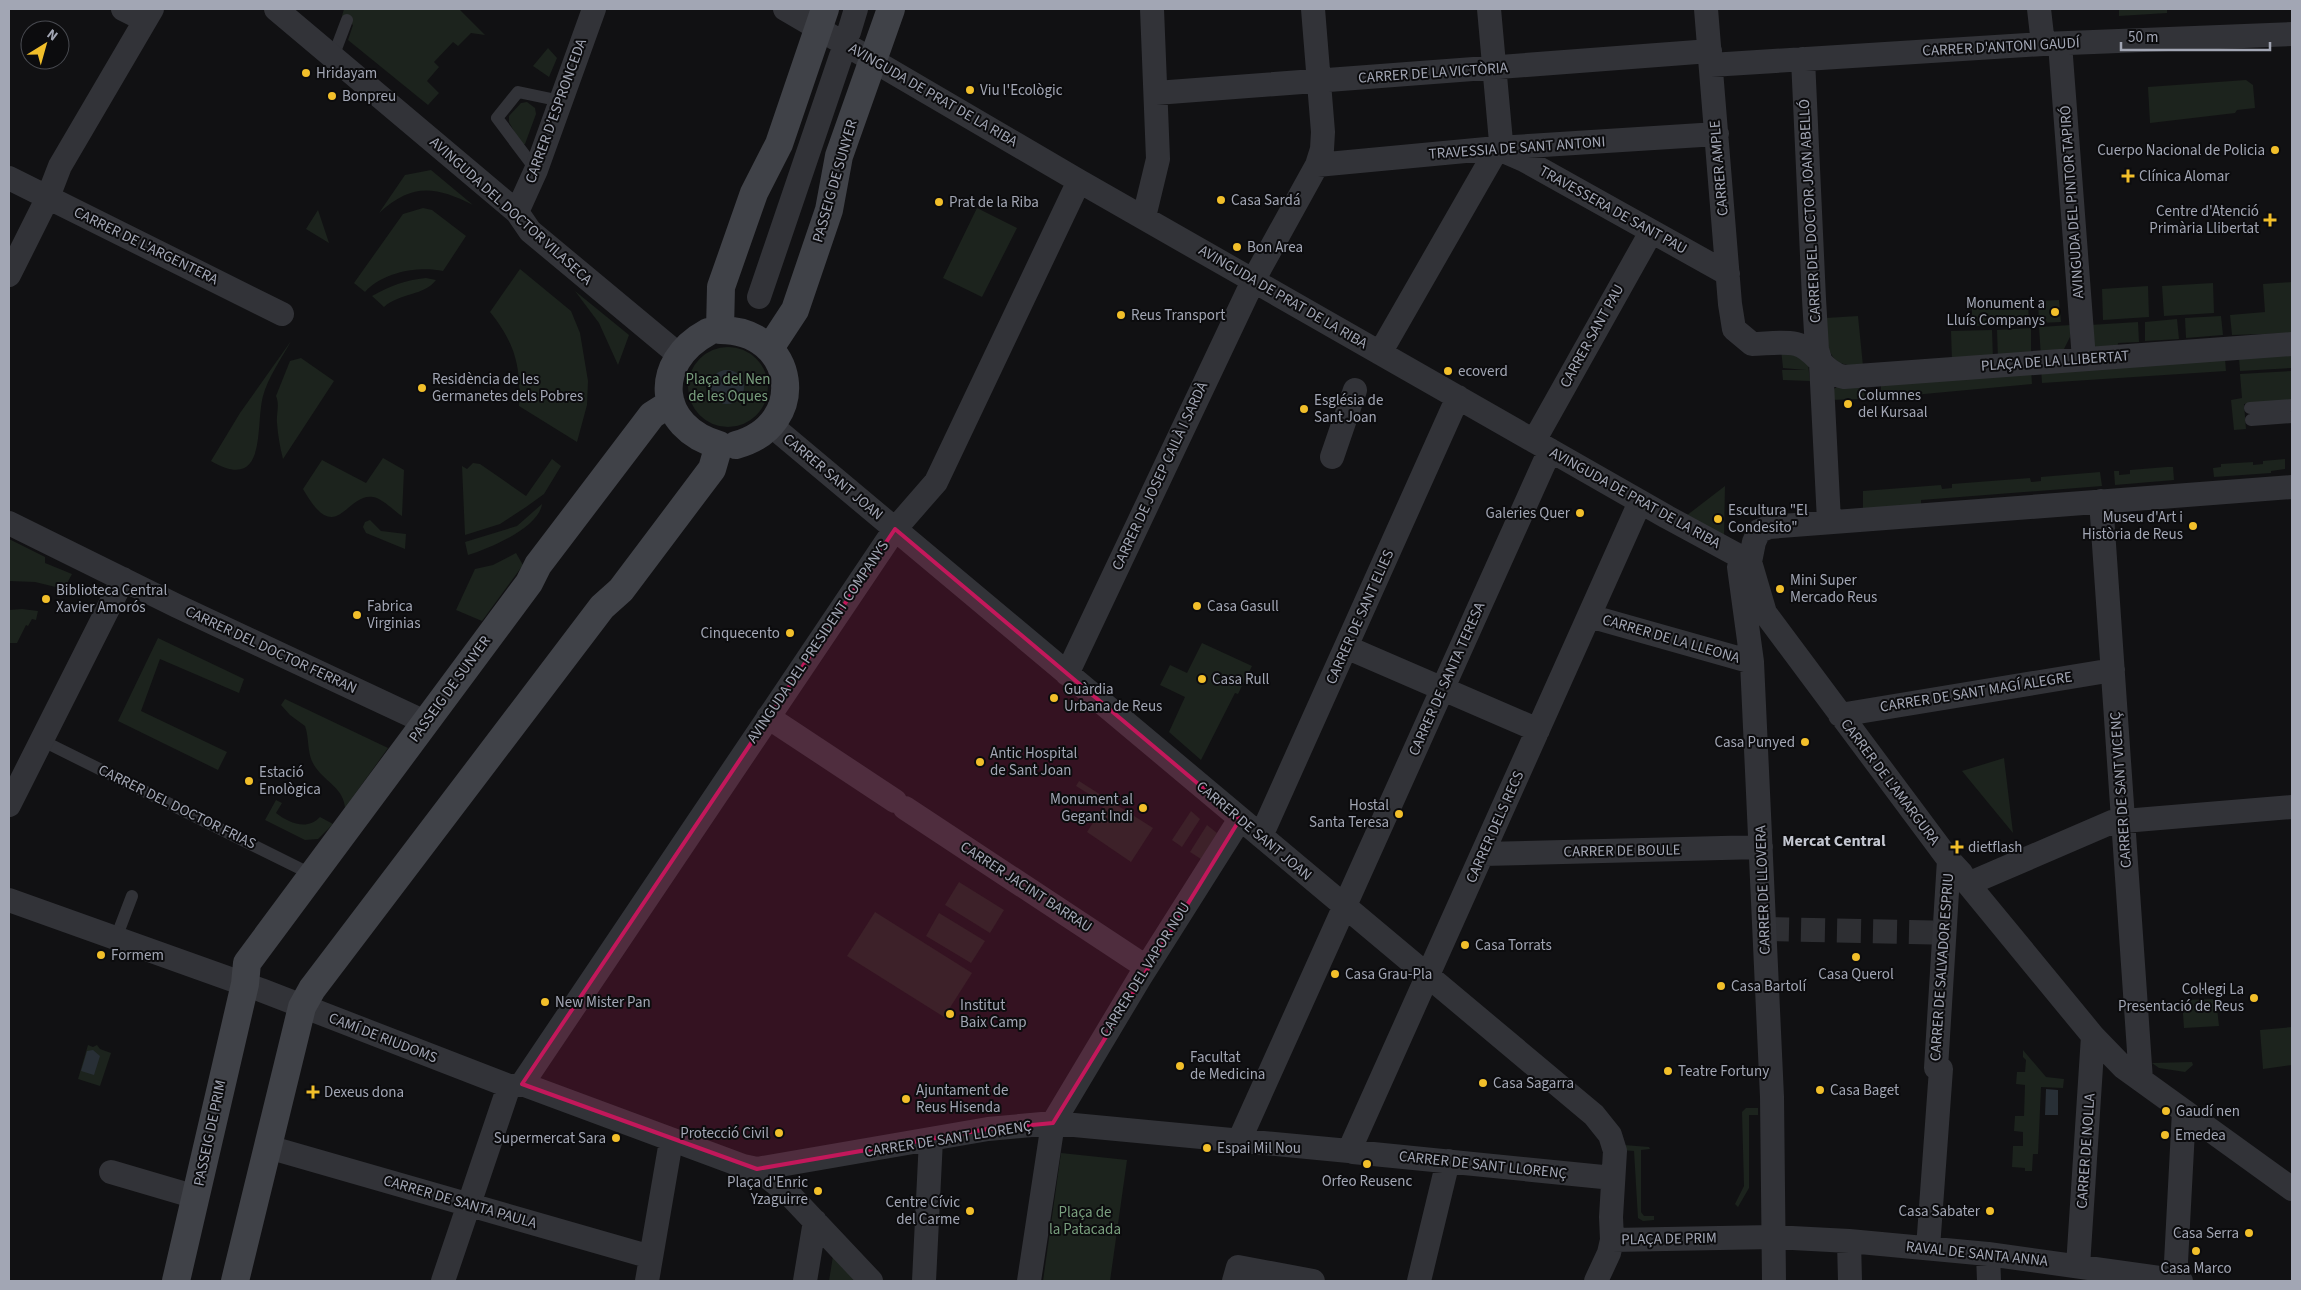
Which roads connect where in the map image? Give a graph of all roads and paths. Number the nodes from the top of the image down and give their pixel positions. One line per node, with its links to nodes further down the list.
1 (123, 9): 12 (street)
2 (276, 9): 19 (street, AVINGUDA DEL DOCTOR VILASECA)
3 (594, 9): 26 (street, CARRER D’ESPRONCEDA)
4 (785, 9): 13 (street, AVINGUDA DE PRAT DE LA RIBA)
5 (856, 9): 15 (street)
6 (891, 9): 22 (street, PASSEIG DE SUNYER)
7 (1152, 9): 25 (street)
8 (1313, 9): 24 (street, CARRER DE JOSEP CAILÀ I SARDÀ)
9 (1489, 9): 23 (street)
10 (1706, 9): 20 (street, CARRER AMPLE)
11 (2039, 9): 17 (street, AVINGUDA DEL PINTOR TAPIRÓ)
12 (149, 14): 35 (street)
13 (822, 19): 22 (street, AVINGUDA DE PRAT DE LA RIBA); 28 (street)
14 (347, 20): 19 (lane)
15 (849, 32)
16 (2292, 34): 17 (street, CARRER D'ANTONI GAUDÍ)
17 (2052, 44): 21 (street, CARRER D'ANTONI GAUDÍ); 53 (street, AVINGUDA DEL PINTOR TAPIRÓ)
18 (841, 56): 44 (street, PASSEIG DE SUNYER)
19 (333, 57): 36 (street, AVINGUDA DEL DOCTOR VILASECA)
20 (1710, 58): 21 (street, CARRER D'ANTONI GAUDÍ); 23 (street, CARRER DE LA VICTÒRIA); 27 (street, CARRER AMPLE)
21 (1802, 58): 54 (street, CARRER DEL DOCTOR JOAN ABELLÓ)
22 (873, 61): 30 (street, PASSEIG DE SUNYER); 34 (street, AVINGUDA DE PRAT DE LA RIBA)
23 (1494, 69): 24 (street, CARRER DE LA VICTÒRIA); 29 (street)
24 (1319, 82): 25 (street, CARRER DE LA VICTÒRIA); 31 (street, CARRER DE JOSEP CAILÀ I SARDÀ)
25 (1156, 93): 37 (street)
26 (561, 100): 32 (street, CARRER D’ESPRONCEDA); 32 (lane)
27 (1717, 134): 29 (street, TRAVESSIA DE SANT ANTONI); 39 (street, CARRER AMPLE)
28 (779, 144): 41 (lane); 48 (street)
29 (1497, 148): 31 (street, TRAVESSIA DE SANT ANTONI); 38 (street, TRAVESSERA DE SANT PAU); 51 (street)
30 (839, 156): 43 (lane); 50 (street, PASSEIG DE SUNYER)
31 (1318, 165): 42 (street, CARRER DE JOSEP CAILÀ I SARDÀ)
32 (536, 170): 36 (street, CARRER D’ESPRONCEDA)
33 (9, 178): 35 (street, CARRER DE L'ARGENTERA)
34 (1079, 181): 37 (street, AVINGUDA DE PRAT DE LA RIBA); 71 (street, AVINGUDA DEL PRESIDENT COMPANYS)
35 (48, 197): 40 (street); 46 (street, CARRER DE L'ARGENTERA)
36 (517, 212): 45 (lane); 52 (street, AVINGUDA DEL DOCTOR VILASECA)
37 (1144, 217): 42 (street, AVINGUDA DE PRAT DE LA RIBA)
38 (1651, 232): 39 (street, TRAVESSERA DE SANT PAU); 62 (street, CARRER SANT PAU)
39 (1728, 274): 47 (street, CARRER AMPLE)
40 (9, 275)
41 (735, 279)
42 (1254, 279): 51 (street, AVINGUDA DE PRAT DE LA RIBA); 80 (street, CARRER DE JOSEP CAILÀ I SARDÀ)
43 (788, 296)
44 (759, 297)
45 (645, 313)
46 (282, 314)
47 (1733, 327): 54 (street, PLAÇA DE LA LLIBERTAT)
48 (714, 331): 50 (street); 52 (street)
49 (2292, 344): 53 (street, PLAÇA DE LA LLIBERTAT)
50 (770, 348): 60 (street)
51 (1380, 353): 56 (street, AVINGUDA DE PRAT DE LA RIBA)
52 (678, 355): 57 (street)
53 (2084, 359): 54 (street, PLAÇA DE LA LLIBERTAT)
54 (1821, 364): 69 (street)
55 (1355, 390): 64 (street)
56 (1458, 397): 62 (street, AVINGUDA DE PRAT DE LA RIBA); 77 (street, CARRER DE SANT ELIES)
57 (671, 404): 61 (street); 74 (street, PASSEIG DE SUNYER)
58 (2292, 405): 59 (lane)
59 (2292, 417)
60 (772, 426): 61 (street); 71 (street, CARRER SANT JOAN)
61 (727, 445): 75 (street)
62 (1542, 446): 68 (street, AVINGUDA DE PRAT DE LA RIBA); 81 (street, CARRER DE SANTA TERESA)
63 (640, 451): 74 (lane)
64 (1332, 457)
65 (2292, 487): 67 (street)
66 (684, 488): 75 (lane)
67 (2101, 501): 69 (street); 79 (street, CARRER DE SANT VICENÇ)
68 (1640, 502): 72 (street, AVINGUDA DE PRAT DE LA RIBA); 76 (street, CARRER DELS RECS)
69 (1829, 521): 72 (street)
70 (9, 522): 73 (street, CARRER DEL DOCTOR FERRAN)
71 (895, 529): 80 (street, CARRER DE SANT JOAN); 83 (street, AVINGUDA DEL PRESIDENT COMPANYS)
72 (1741, 554): 78 (street, CARRER DE LLOVERA); 82 (street, CARRER DE L'AMARGURA)
73 (123, 579): 84 (street, CARRER DEL DOCTOR FERRAN); 86 (street)
74 (529, 583): 84 (street, PASSEIG DE SUNYER)
75 (602, 607): 103 (street)
76 (1589, 616): 78 (street, CARRER DE LA LLEONA); 85 (street, CARRER DELS RECS)
77 (1346, 647): 81 (street); 91 (street, CARRER DE SANT ELIES)
78 (1752, 662): 92 (street, CARRER DE LLOVERA)
79 (2113, 670): 82 (street, CARRER DE SANT MAGÍ ALEGRE); 90 (street, CARRER DE SANT VICENÇ)
80 (1067, 674): 89 (street, CARRER DE SANT JOAN)
81 (1443, 689): 85 (street); 98 (street, CARRER DE SANTA TERESA)
82 (1840, 715): 94 (street, CARRER DE L'AMARGURA)
83 (768, 717): 100 (street, CARRER JACINT BARRAU); 106 (street, AVINGUDA DEL PRESIDENT COMPANYS)
84 (426, 722): 95 (street, PASSEIG DE SUNYER)
85 (1538, 730): 93 (street, CARRER DELS RECS)
86 (41, 740): 87 (street); 95 (lane, CARRER DEL DOCTOR FRIAS)
87 (9, 805)
88 (2292, 807): 90 (street)
89 (1240, 819): 91 (street, CARRER DE SANT JOAN); 100 (street, CARRER DEL VAPOR NOU)
90 (2123, 821): 94 (street); 105 (street, CARRER DE SANT VICENÇ)
91 (1261, 836): 98 (street, CARRER DE SANT JOAN)
92 (1761, 848): 93 (street, CARRER DE BOULE); 123 (street, CARRER DE LLOVERA)
93 (1483, 854): 101 (street, CARRER DELS RECS)
94 (1960, 872): 104 (street, CARRER DE L'AMARGURA); 126 (street, CARRER DE SALVADOR ESPRIU)
95 (313, 875): 102 (street, PASSEIG DE SUNYER)
96 (132, 896): 99 (lane)
97 (9, 900): 99 (street, CAMÍ DE RIUDOMS)
98 (1344, 907): 101 (street, CARRER DE SANT JOAN); 112 (street, CARRER DE SANTA TERESA)
99 (116, 938): 102 (street, CAMÍ DE RIUDOMS)
100 (1146, 967): 108 (street, CARRER DEL VAPOR NOU)
101 (1428, 978): 109 (street, CARRER DE SANT JOAN); 114 (street, CARRER DELS RECS)
102 (244, 984): 103 (street, CAMÍ DE RIUDOMS); 120 (street, PASSEIG DE PRIM)
103 (302, 1008): 106 (street, CAMÍ DE RIUDOMS); 113 (street)
104 (2093, 1036): 105 (street, CARRER DE L'AMARGURA); 129 (street, CARRER DE NOLLA)
105 (2141, 1080): 107 (street, CARRER DE L'AMARGURA)
106 (515, 1085): 111 (street, CAMÍ DE RIUDOMS); 121 (street, AVINGUDA DEL PRESIDENT COMPANYS)
107 (2184, 1111): 119 (street, CARRER DE L'AMARGURA); 130 (street)
108 (1053, 1123): 110 (street, CARRER DE SANT LLORENÇ); 112 (street, CARRER DE SANT LLORENÇ); 138 (street)
109 (1610, 1135): 118 (street, PLAÇA DE PRIM)
110 (931, 1139): 116 (street, CARRER DE SANT LLORENÇ); 137 (street)
111 (671, 1141): 116 (street, CAMÍ DE RIUDOMS); 128 (street)
112 (1239, 1141): 114 (street, CARRER DE SANT LLORENÇ)
113 (268, 1147): 121 (street, CARRER DE SANTA PAULA); 132 (street)
114 (1351, 1152): 115 (street, CARRER DE SANT LLORENÇ)
115 (1448, 1161): 118 (street, CARRER DE SANT LLORENÇ); 141 (street)
116 (757, 1169): 122 (street)
117 (111, 1172): 120 (street)
118 (1613, 1178): 124 (street, PLAÇA DE PRIM)
119 (2292, 1189)
120 (196, 1197): 131 (street, PASSEIG DE PRIM)
121 (468, 1205): 128 (street, CARRER DE SANTA PAULA); 133 (street, AVINGUDA DEL PRESIDENT COMPANYS)
122 (815, 1221): 135 (street); 136 (street)
123 (1773, 1237): 124 (street, PLAÇA DE PRIM); 125 (street, RAVAL DE SANTA ANNA); 143 (street, CARRER DE LLOVERA)
124 (1612, 1240): 142 (street)
125 (1849, 1241): 126 (street, RAVAL DE SANTA ANNA); 144 (street)
126 (1928, 1248): 127 (street, RAVAL DE SANTA ANNA)
127 (1988, 1254): 129 (street, RAVAL DE SANTA ANNA); 145 (street)
128 (651, 1257): 134 (street)
129 (2078, 1266): 130 (street, RAVAL DE SANTA ANNA)
130 (2177, 1280)
131 (176, 1281)
132 (235, 1281)
133 (443, 1281)
134 (647, 1281)
135 (805, 1281)
136 (871, 1281)
137 (924, 1281)
138 (1029, 1281)
139 (1234, 1281): 140 (street)
140 (1314, 1281)
141 (1419, 1281)
142 (1596, 1281)
143 (1774, 1281)
144 (1850, 1281)
145 (1989, 1281)

